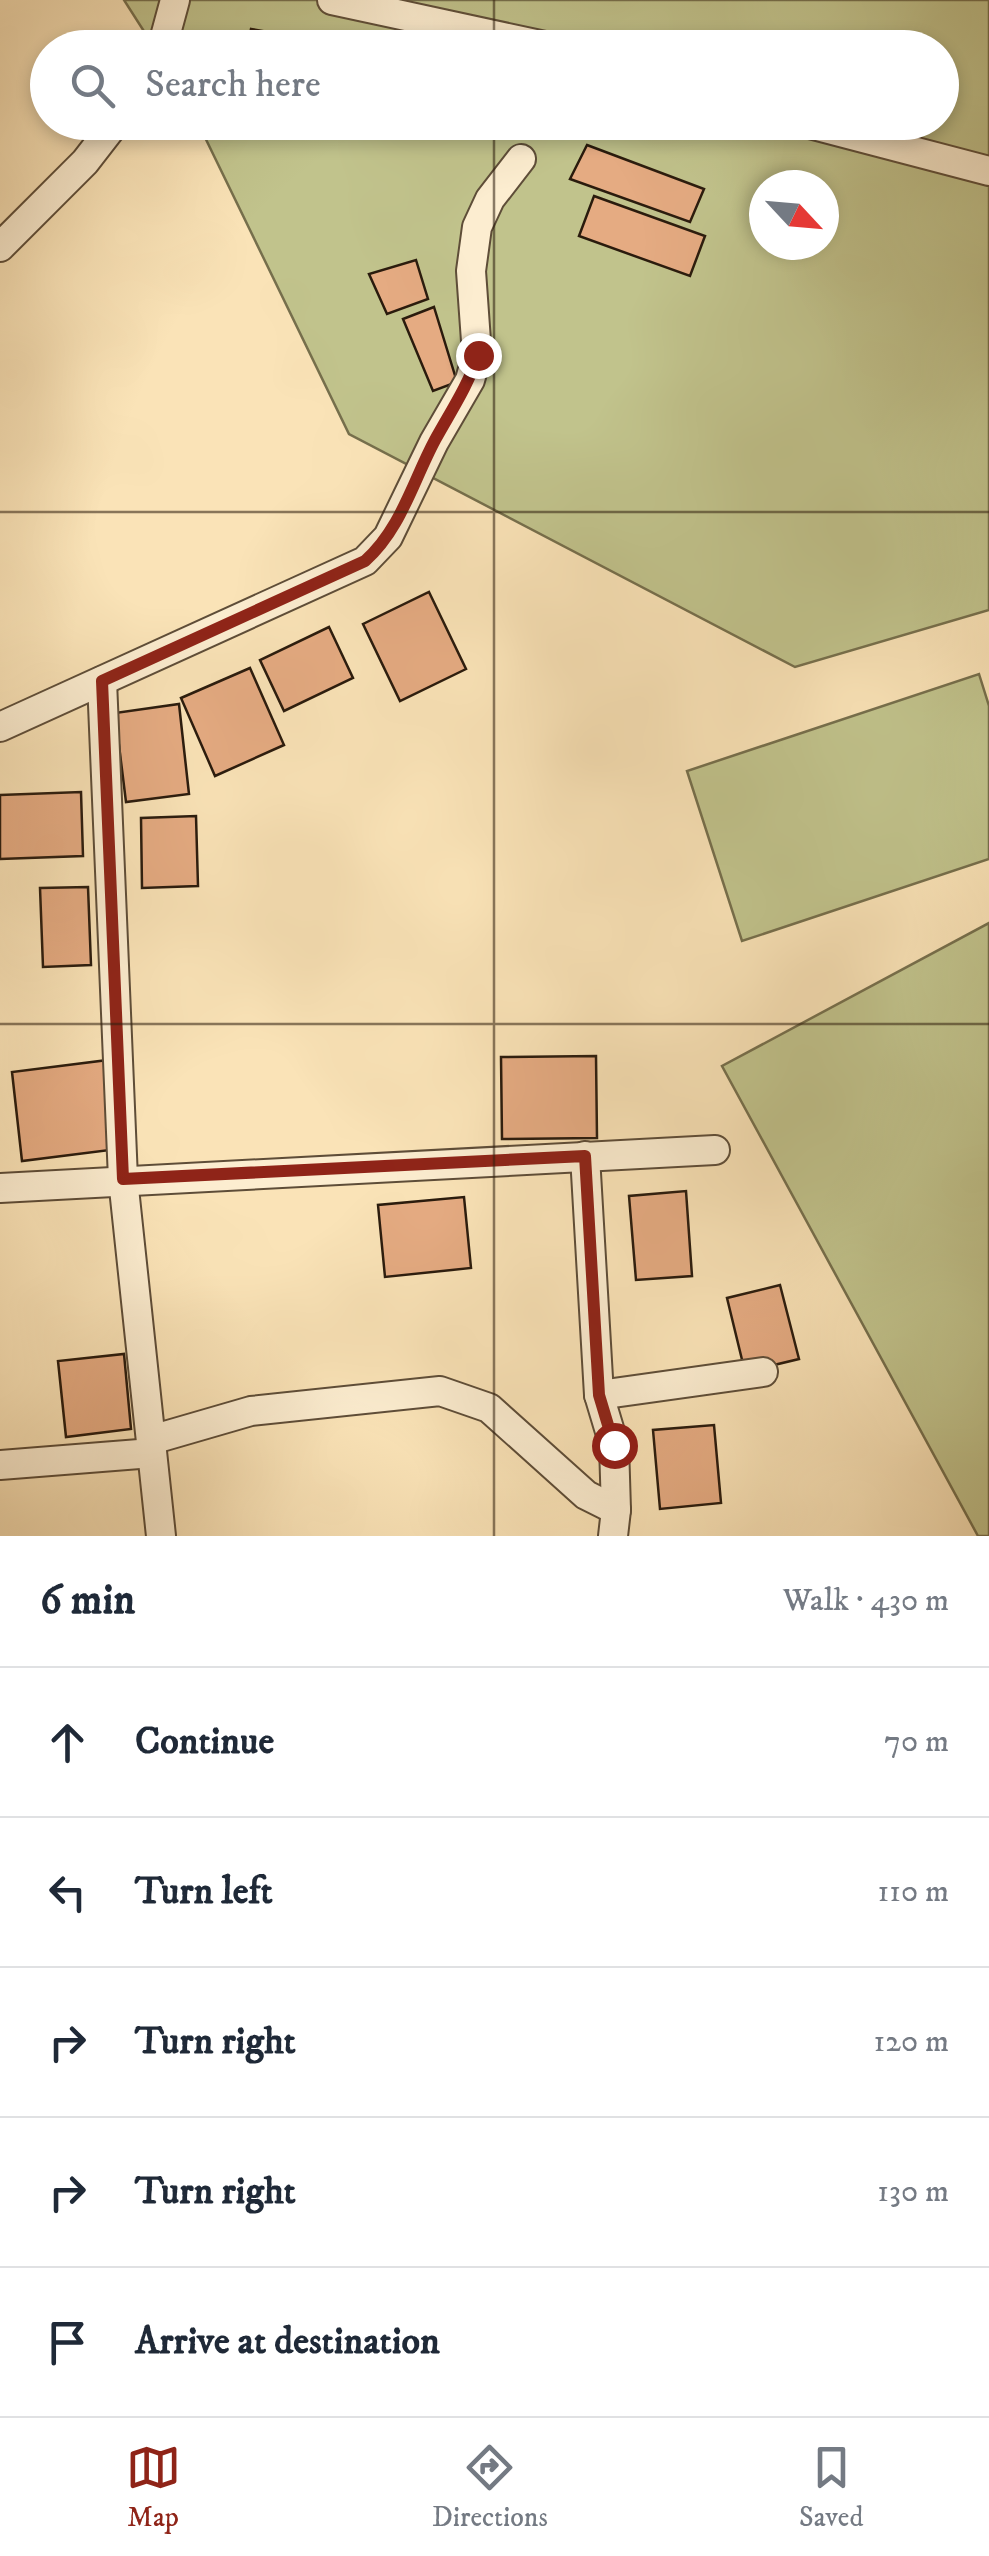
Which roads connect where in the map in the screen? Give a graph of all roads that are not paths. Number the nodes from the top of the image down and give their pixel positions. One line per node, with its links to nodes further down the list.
1 (176, 0): 3 (street)
2 (332, 0): 4 (street)
3 (167, 30)
4 (471, 30)
5 (102, 140): 9 (street)
6 (871, 140): 8 (street)
7 (521, 159): 10 (street)
8 (989, 171)
9 (0, 246)
10 (102, 681): 11 (street); 14 (street)
11 (0, 728)
12 (715, 1150): 13 (street)
13 (585, 1156): 14 (street); 17 (street)
14 (123, 1179): 15 (street); 18 (street)
15 (0, 1188)
16 (764, 1372): 17 (street)
17 (599, 1395): 20 (street)
18 (152, 1446): 19 (street); 20 (street); 21 (street)
19 (0, 1464)
20 (615, 1523)
21 (161, 1536)

